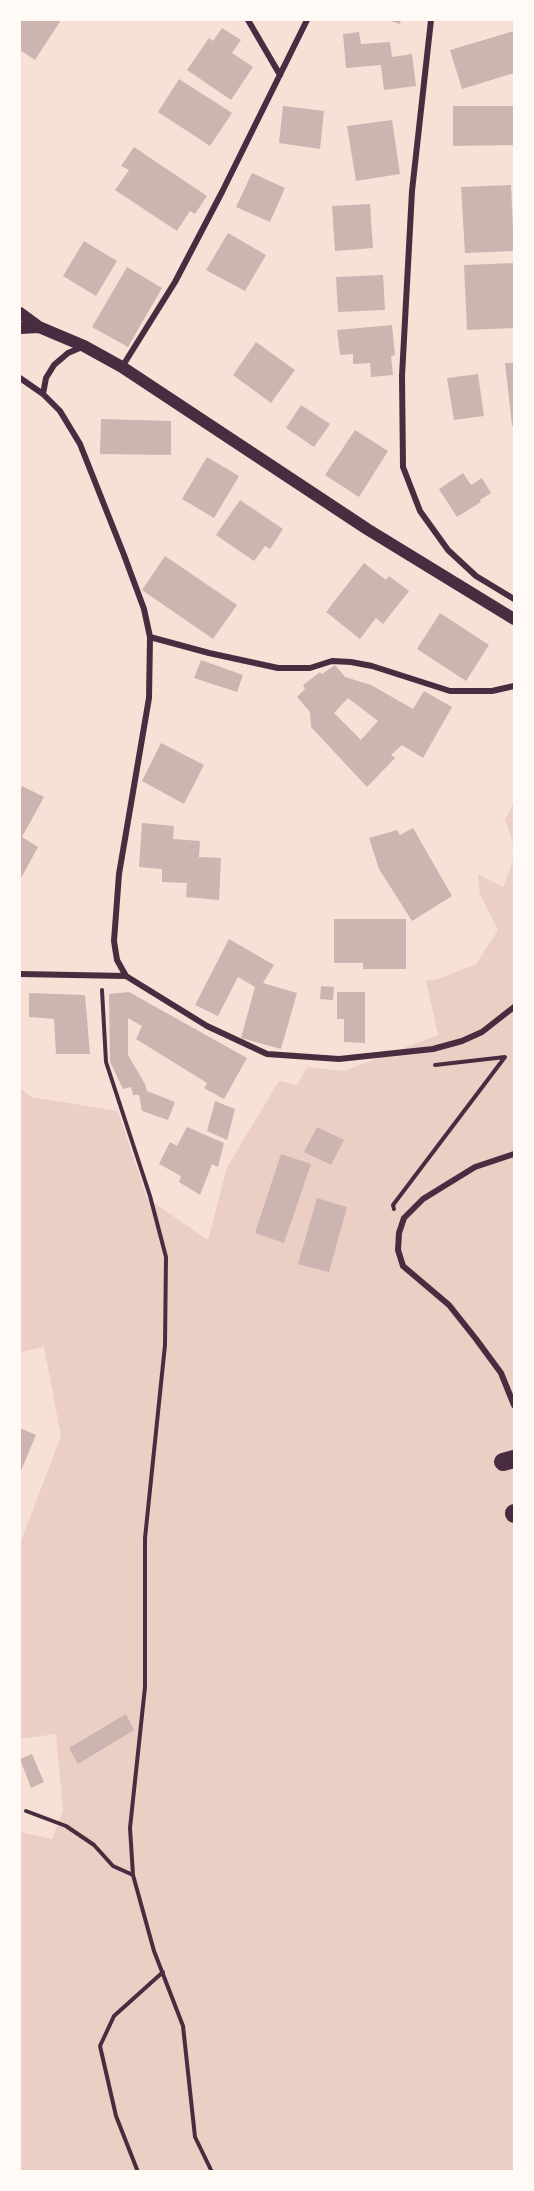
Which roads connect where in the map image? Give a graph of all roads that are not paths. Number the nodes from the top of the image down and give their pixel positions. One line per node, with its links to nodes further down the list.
1 (249, 20): 4 (street)
2 (308, 20): 4 (street)
3 (430, 20): 12 (street)
4 (280, 75): 9 (street)
5 (20, 313): 6 (main road)
6 (39, 327): 7 (main road); 8 (main road)
7 (20, 328)
8 (84, 346): 9 (main road); 11 (street)
9 (122, 367): 13 (main road)
10 (21, 377): 11 (street)
11 (43, 394): 14 (street)
12 (514, 599)
13 (514, 619)
14 (150, 637): 15 (street); 17 (street)
15 (514, 686)
16 (20, 974): 17 (street)
17 (126, 976): 18 (street)
18 (514, 1007)
19 (514, 1154): 20 (street)
20 (514, 1405)

